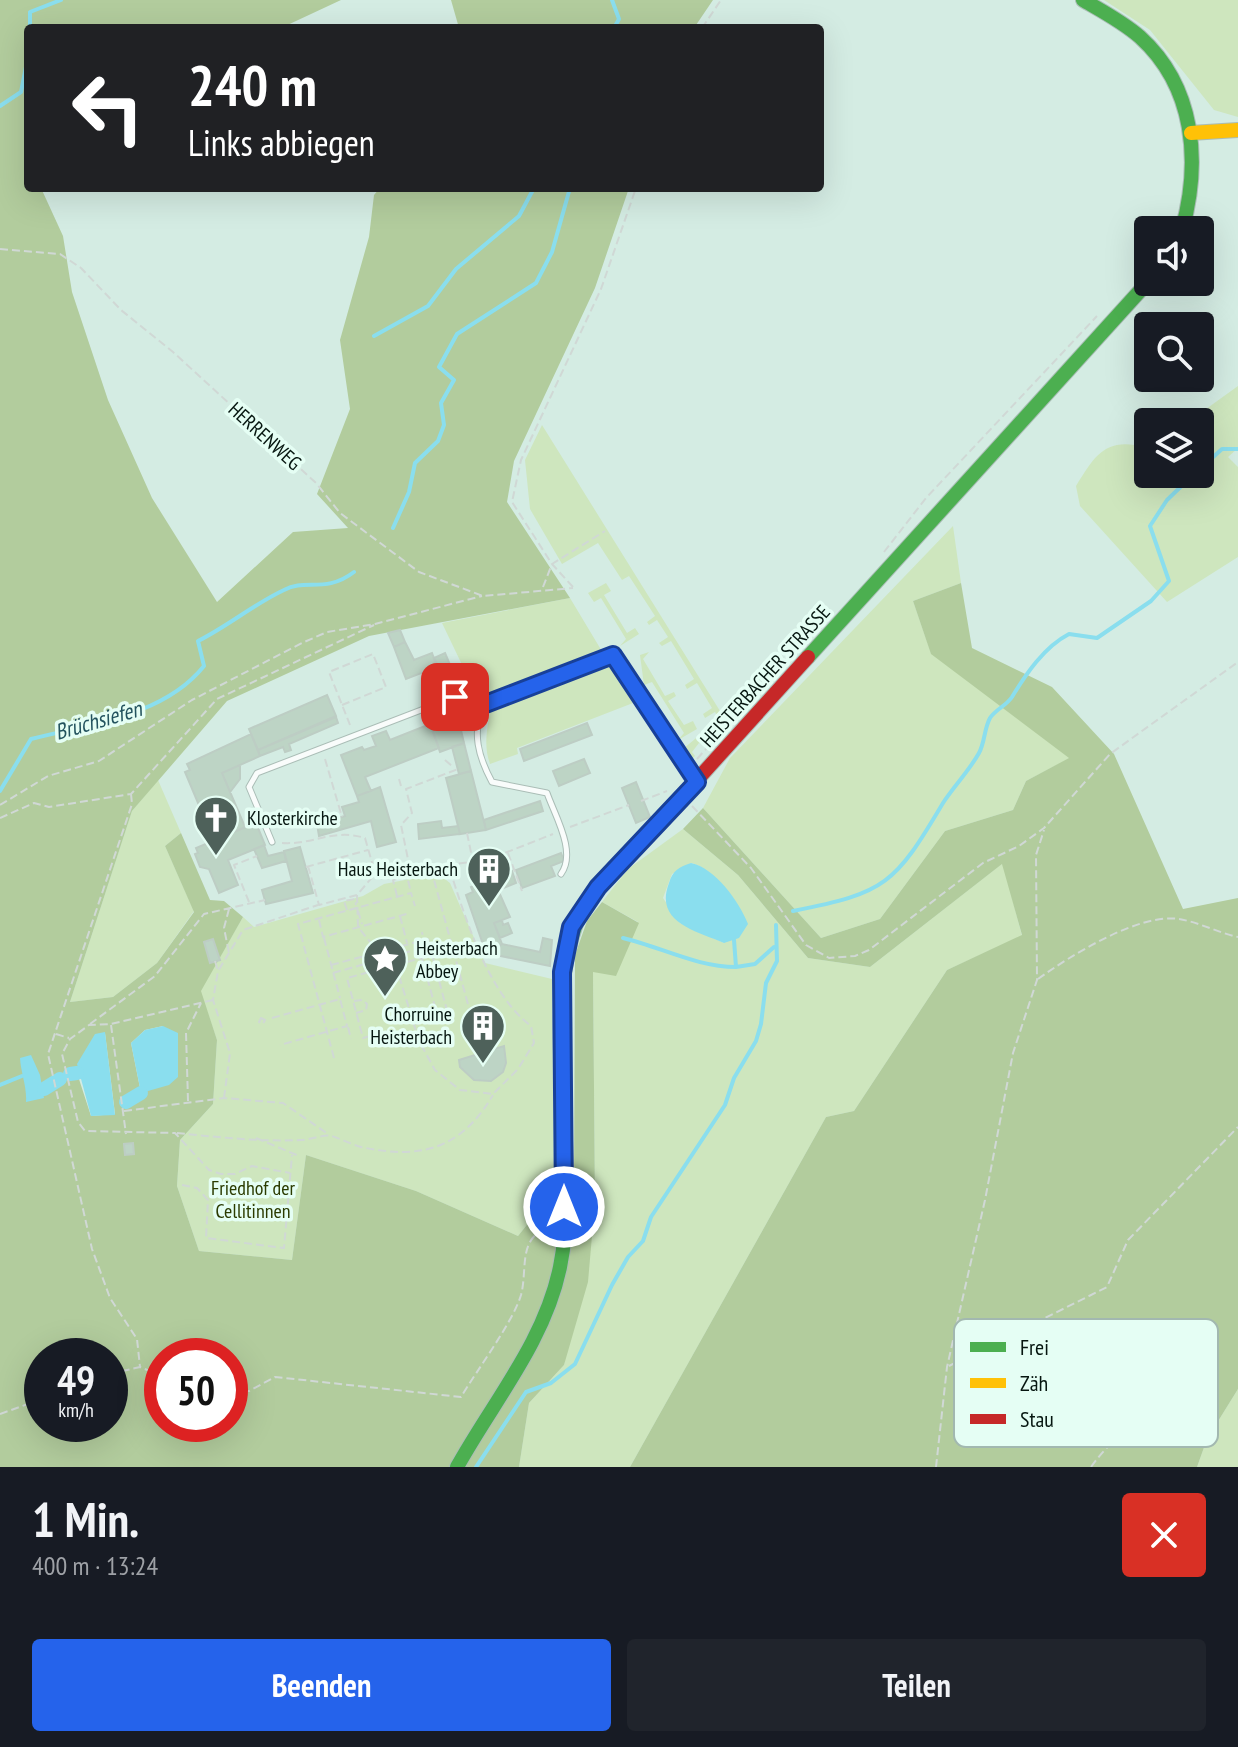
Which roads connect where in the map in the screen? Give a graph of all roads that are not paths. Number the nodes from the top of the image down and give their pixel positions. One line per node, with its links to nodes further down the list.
1 (1083, 0): 3 (main road)
2 (1238, 130): 3 (main road)
3 (1191, 133): 4 (main road)
4 (1185, 216)
5 (1135, 296): 7 (main road, HEISTERBACHER STRASSE)
6 (483, 705): 7 (lane); 8 (lane); 9 (lane)
7 (697, 782): 10 (main road, HEISTERBACHER STRASSE)
8 (272, 842)
9 (561, 874)
10 (457, 1467)

